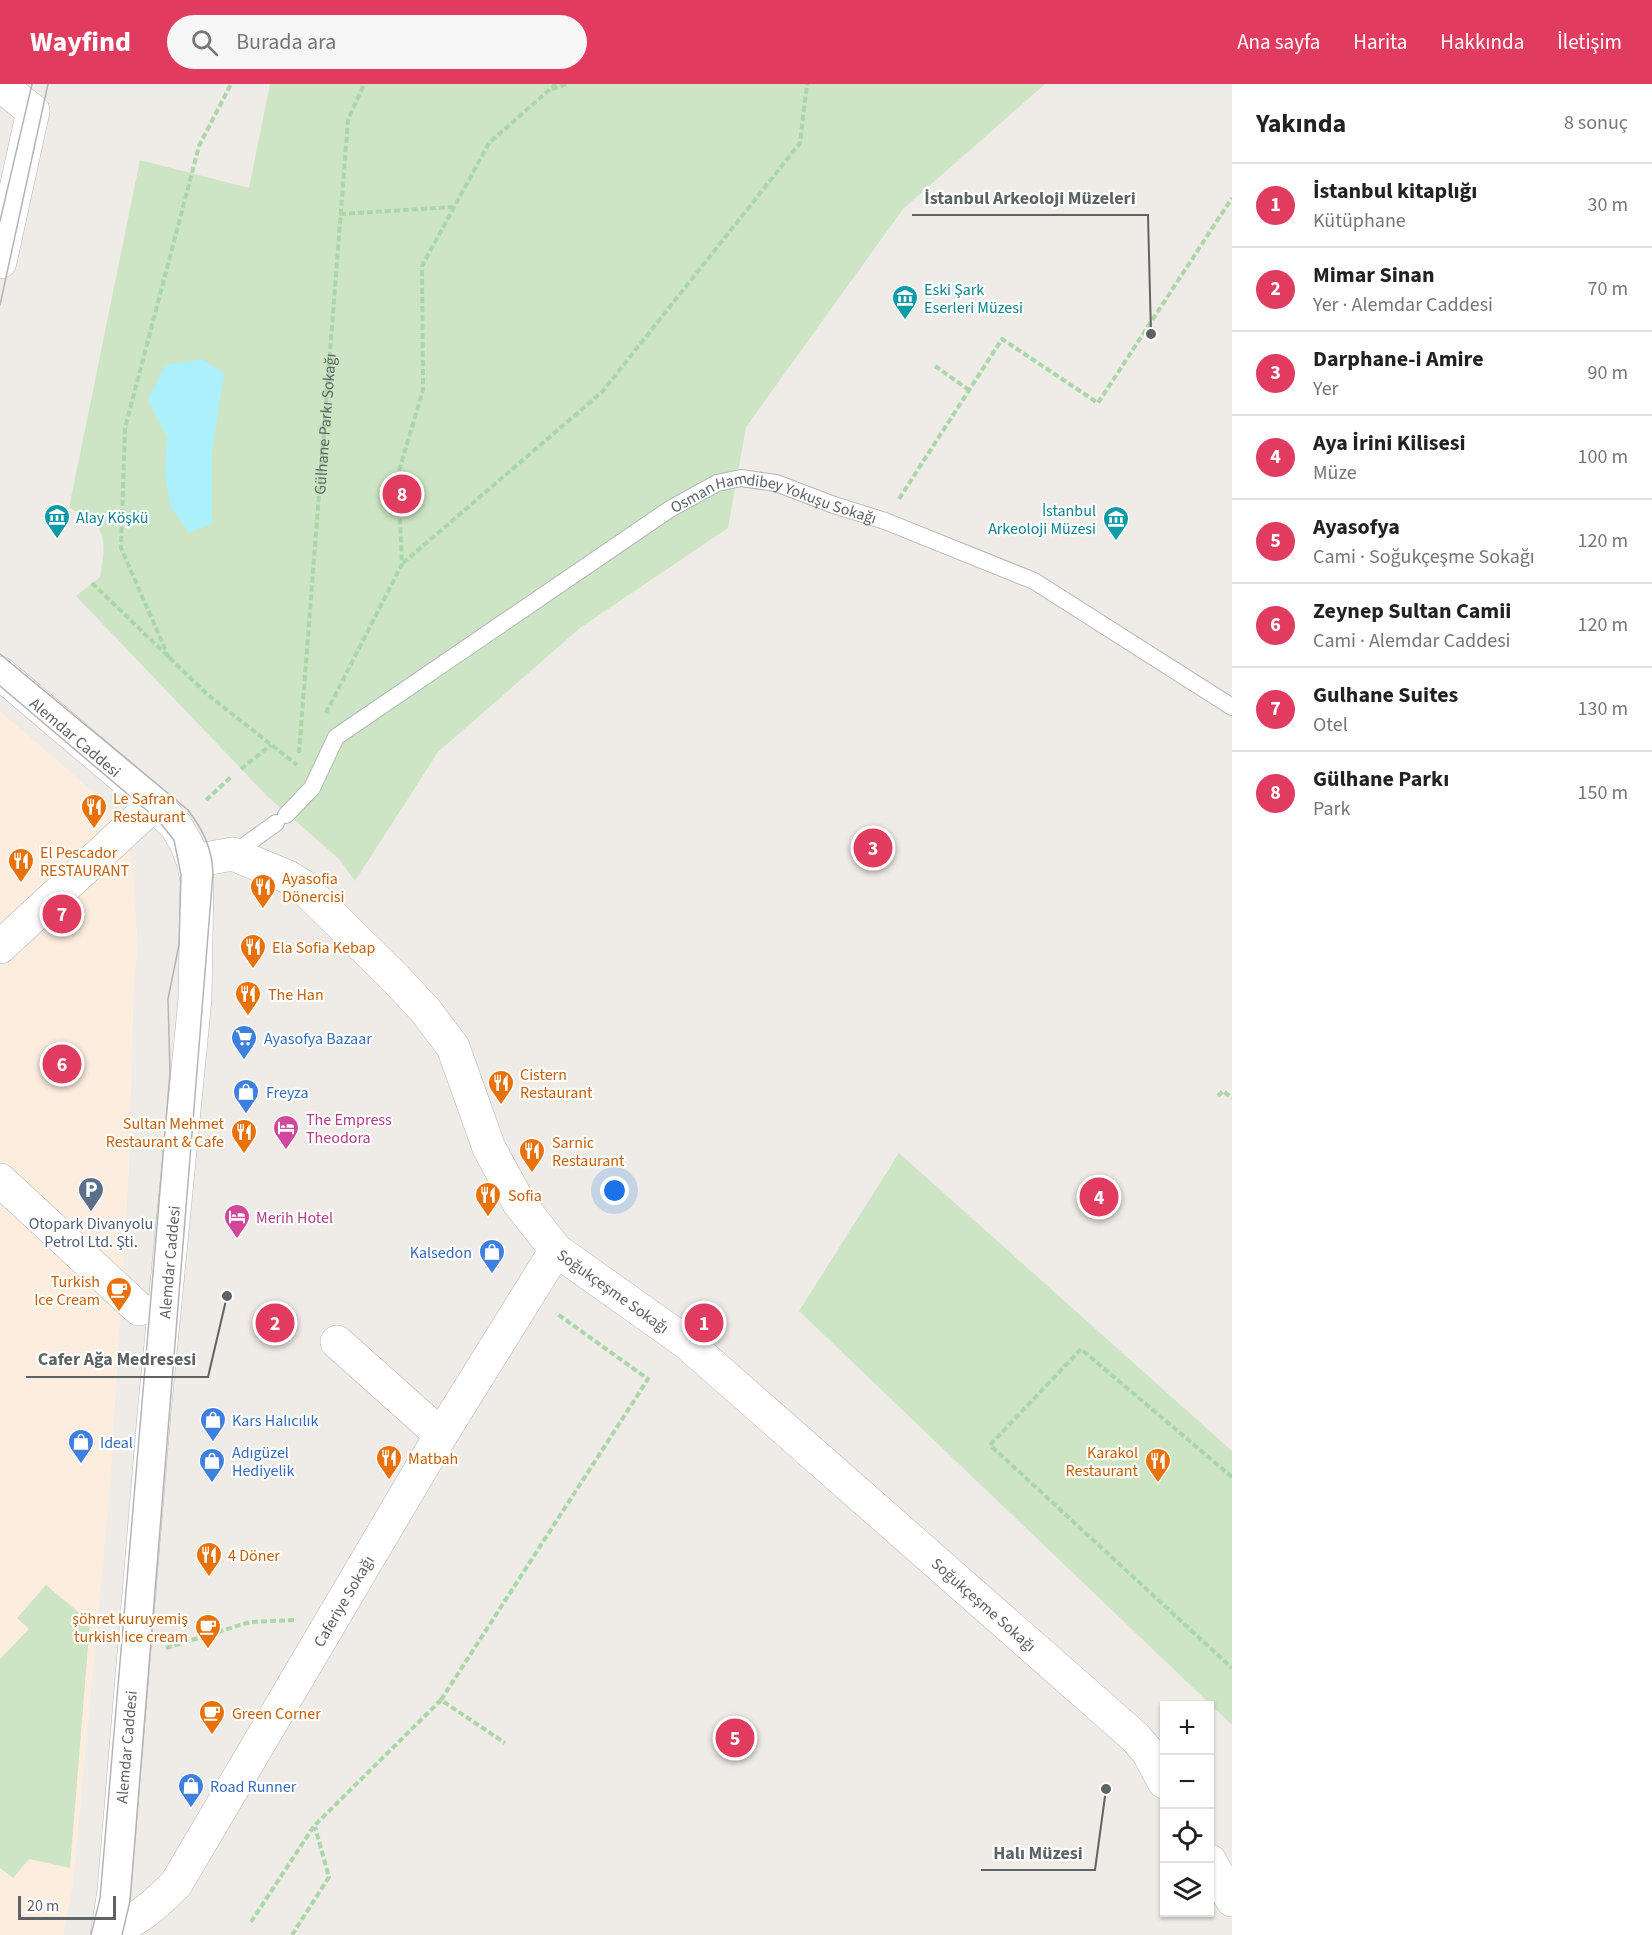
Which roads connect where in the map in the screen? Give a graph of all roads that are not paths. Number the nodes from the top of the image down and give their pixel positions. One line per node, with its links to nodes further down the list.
1 (0, 86): 2 (street)
2 (0, 262)
3 (0, 673): 5 (street, Alemdar Caddesi)
4 (1232, 707): 6 (lane, Osman Hamdibey Yokuşu Sokağı)
5 (154, 804): 7 (street, Alemdar Caddesi); 8 (street)
6 (233, 854): 7 (street); 10 (street, Soğukçeşme Sokağı)
7 (193, 861): 17 (street, Alemdar Caddesi)
8 (0, 947)
9 (0, 1180): 11 (street)
10 (556, 1250): 13 (street, Caferiye Sokağı); 14 (street, Soğukçeşme Sokağı)
11 (139, 1309)
12 (337, 1342): 13 (street)
13 (441, 1435): 17 (street, Caferiye Sokağı)
14 (1160, 1774)
15 (1210, 1863): 16 (street)
16 (1232, 1900)
17 (108, 1932)

